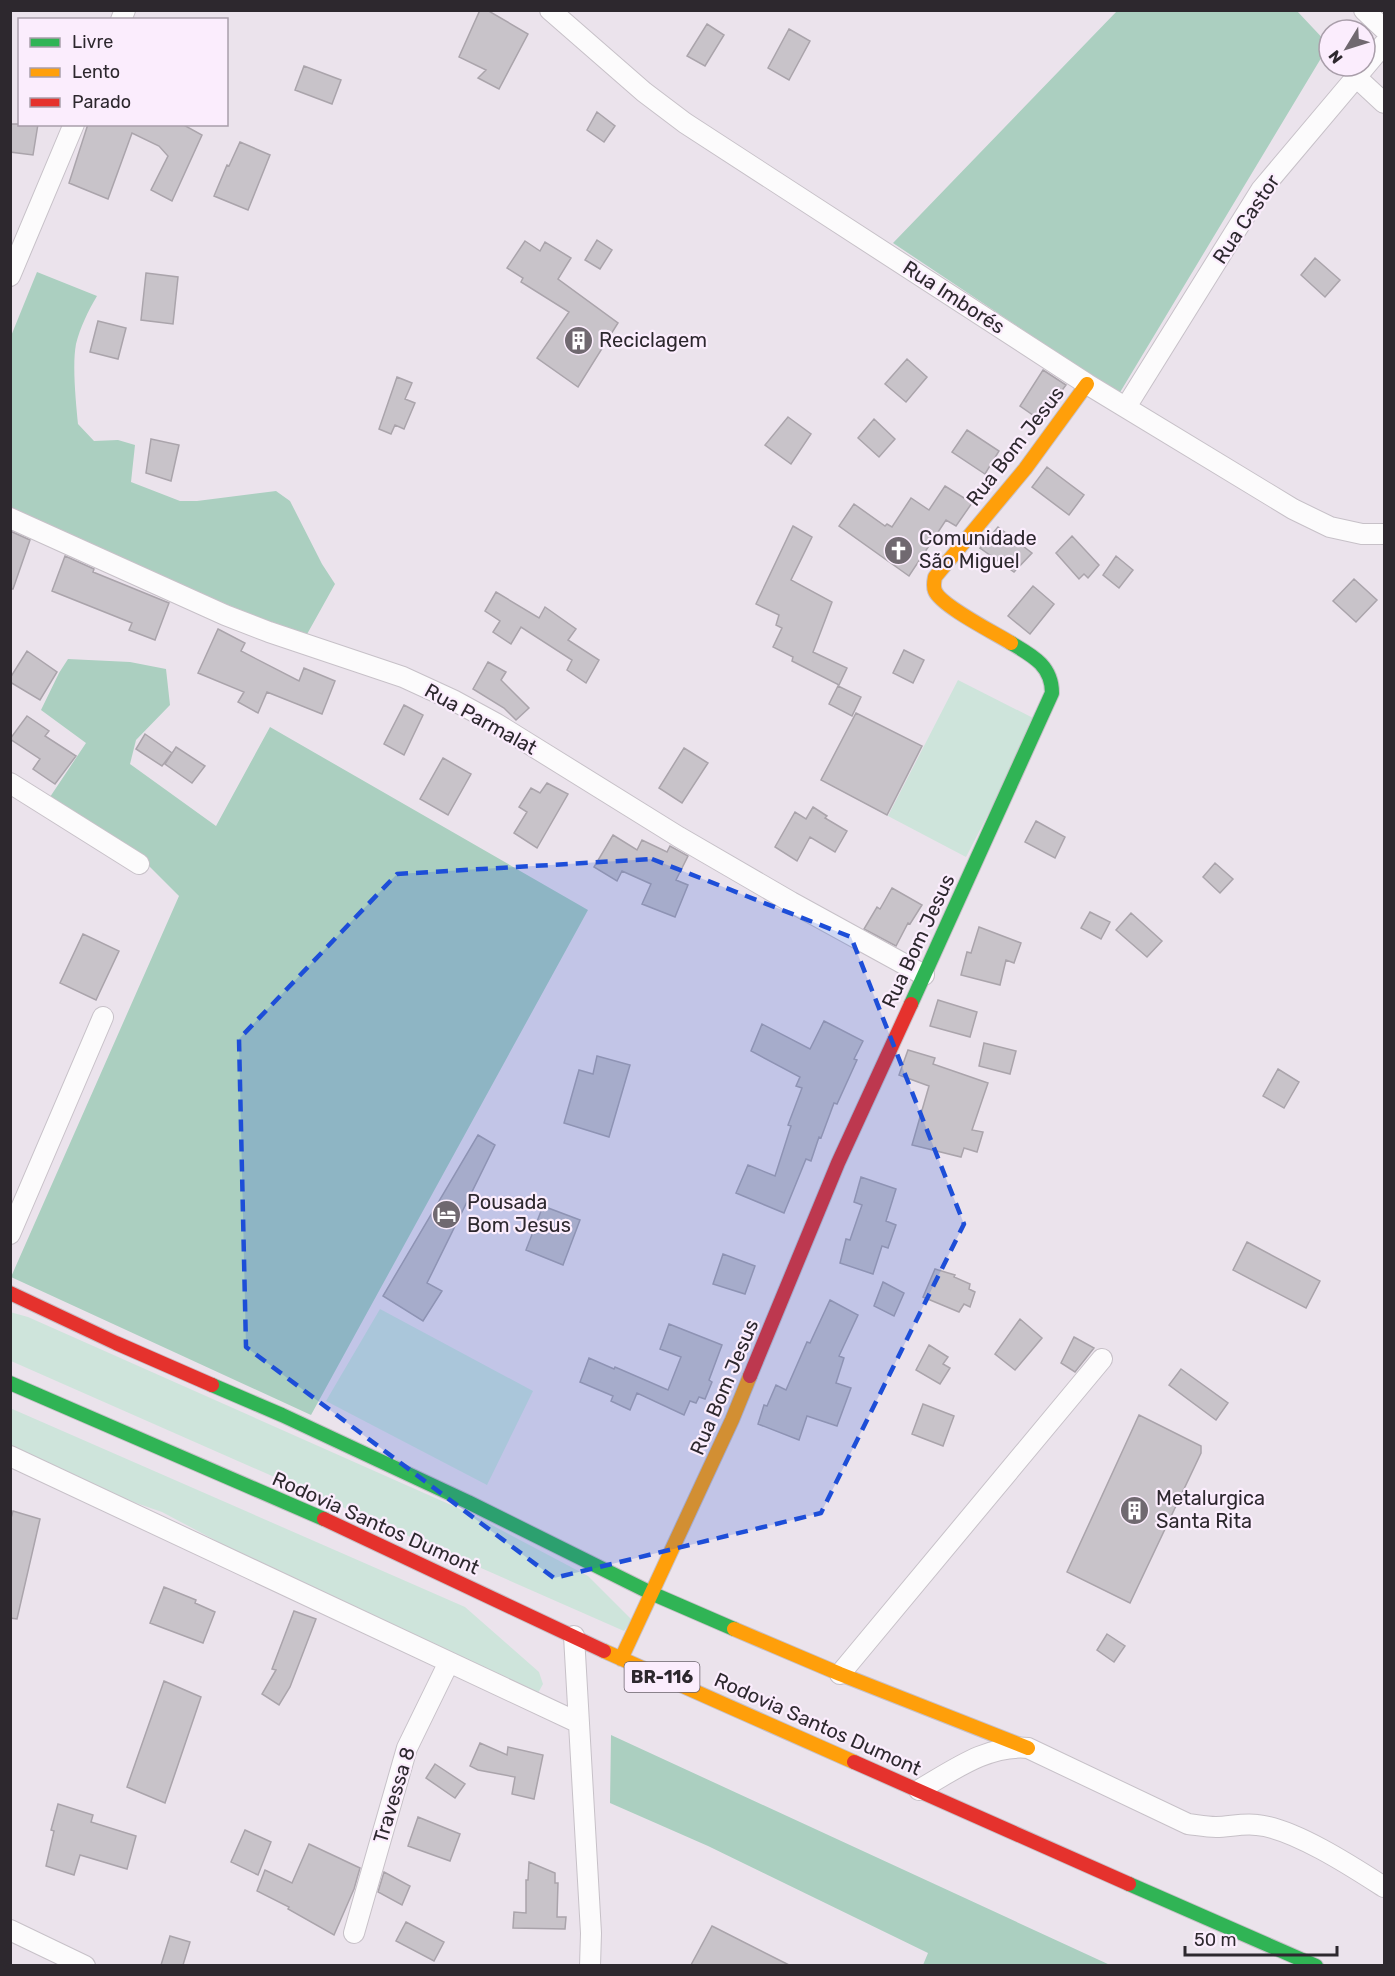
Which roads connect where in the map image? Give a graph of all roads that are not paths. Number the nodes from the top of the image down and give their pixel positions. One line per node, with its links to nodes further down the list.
1 (550, 10): 9 (street, Rua Imborés)
2 (1364, 10): 3 (street)
3 (1384, 29)
4 (1355, 78): 10 (street, Rua Castor)
5 (1357, 78): 6 (street)
6 (1384, 103)
7 (73, 126): 8 (street)
8 (10, 276)
9 (1087, 384): 10 (street, Rua Imborés); 15 (main road, Rua Bom Jesus)
10 (1126, 407): 12 (street, Rua Imborés)
11 (10, 518): 15 (street, Rua Parmalat)
12 (1384, 534)
13 (10, 783): 14 (street)
14 (139, 864)
15 (924, 975): 22 (main road, Rua Bom Jesus)
16 (103, 1017): 17 (street)
17 (10, 1234)
18 (10, 1293): 22 (main road)
19 (1102, 1359): 26 (street)
20 (10, 1383): 23 (main road, Rodovia Santos Dumont / BR-116)
21 (10, 1456): 25 (street)
22 (651, 1593): 24 (main road, Rua Bom Jesus); 26 (main road)
23 (574, 1636): 24 (main road, Rodovia Santos Dumont / BR-116); 27 (street)
24 (621, 1659): 29 (main road, Rodovia Santos Dumont / BR-116)
25 (449, 1662): 27 (street); 32 (street, Travessa 8)
26 (840, 1674): 28 (main road)
27 (579, 1723): 34 (street)
28 (1028, 1748): 29 (street); 30 (street)
29 (919, 1790): 35 (main road, Rodovia Santos Dumont / BR-116)
30 (1384, 1887)
31 (10, 1930): 33 (street)
32 (354, 1933)
33 (85, 1965)
34 (590, 1965)
35 (1316, 1965)

